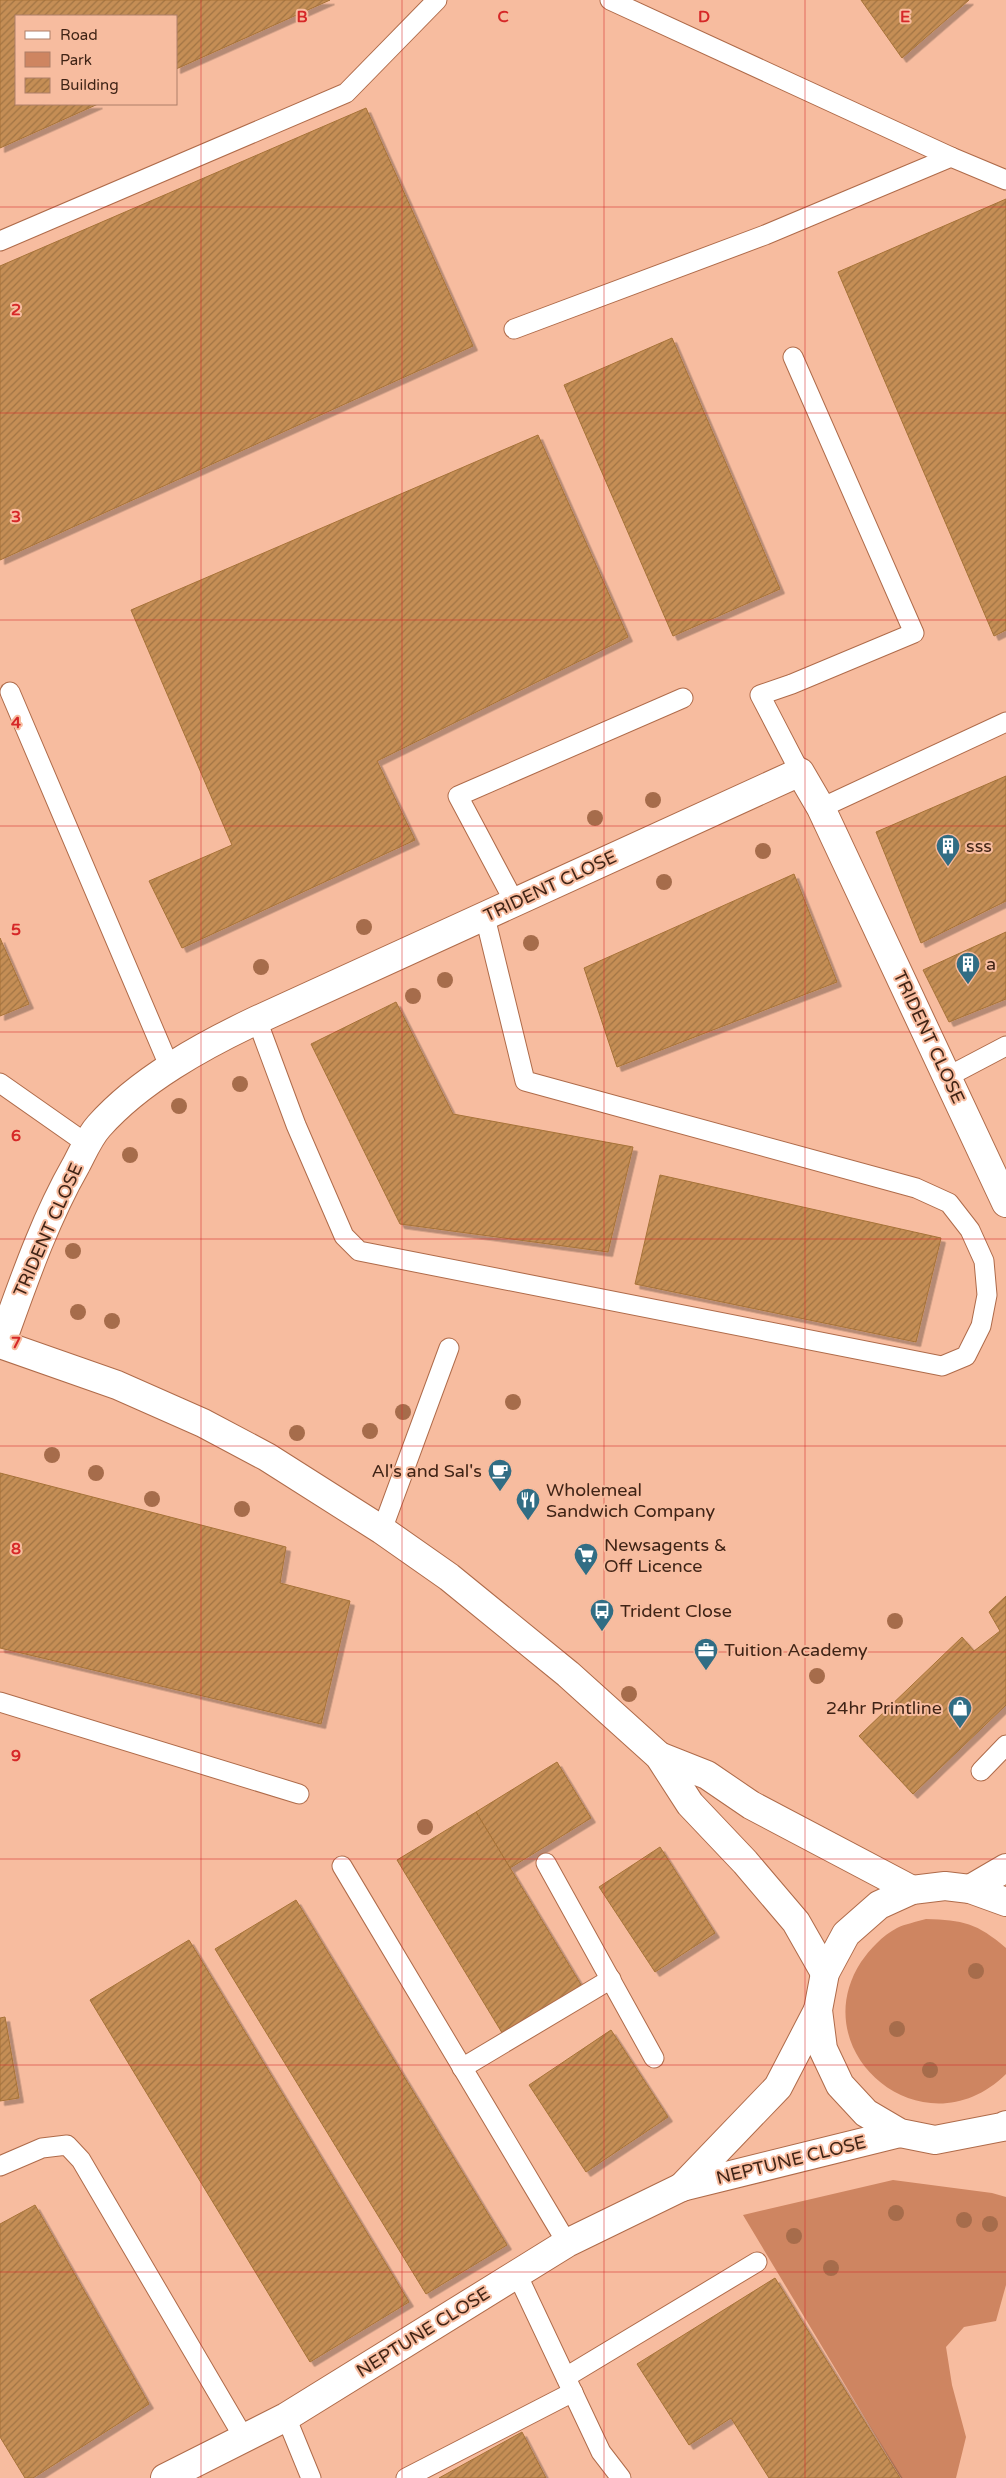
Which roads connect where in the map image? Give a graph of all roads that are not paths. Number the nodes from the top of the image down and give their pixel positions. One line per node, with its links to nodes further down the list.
1 (437, 0): 5 (lane)
2 (610, 0): 3 (lane)
3 (952, 157): 4 (lane); 6 (lane)
4 (1006, 180)
5 (0, 242)
6 (514, 329)
7 (792, 357): 11 (lane)
8 (10, 692): 17 (lane)
9 (683, 698): 13 (lane)
10 (1006, 722): 12 (lane)
11 (800, 772): 12 (street, TRIDENT CLOSE); 13 (street, TRIDENT CLOSE)
12 (821, 808): 18 (street, TRIDENT CLOSE)
13 (515, 903): 14 (street, TRIDENT CLOSE)
14 (485, 917): 15 (street, TRIDENT CLOSE); 15 (lane)
15 (257, 1020): 17 (street, TRIDENT CLOSE)
16 (1006, 1046): 18 (lane)
17 (170, 1068): 20 (street, TRIDENT CLOSE)
18 (947, 1077): 21 (street, TRIDENT CLOSE)
19 (0, 1083): 20 (lane)
20 (87, 1144): 22 (street, TRIDENT CLOSE)
21 (1006, 1203)
22 (1, 1344): 24 (street)
23 (449, 1348): 24 (lane)
24 (382, 1530): 27 (street)
25 (0, 1702): 29 (lane)
26 (1006, 1745): 28 (lane)
27 (658, 1756): 34 (street); 36 (street)
28 (981, 1770)
29 (299, 1794)
30 (546, 1863): 37 (lane)
31 (342, 1866): 40 (lane)
32 (1006, 1868): 33 (street)
33 (970, 1889): 34 (street); 35 (street)
34 (912, 1890): 36 (street)
35 (1006, 1902)
36 (825, 1973): 38 (street)
37 (611, 1979): 39 (lane); 40 (lane)
38 (818, 2010): 42 (street); 46 (street, NEPTUNE CLOSE)
39 (654, 2058)
40 (462, 2068): 47 (lane)
41 (1006, 2125): 43 (street)
42 (900, 2132): 43 (street); 46 (street, NEPTUNE CLOSE)
43 (970, 2133): 44 (street)
44 (1006, 2145)
45 (0, 2166): 52 (lane)
46 (682, 2187): 47 (street, NEPTUNE CLOSE)
47 (567, 2242): 49 (street, NEPTUNE CLOSE)
48 (757, 2262): 50 (lane)
49 (517, 2274): 50 (lane); 51 (street, NEPTUNE CLOSE)
50 (569, 2385): 55 (lane); 56 (lane)
51 (286, 2417): 52 (street, NEPTUNE CLOSE); 54 (lane)
52 (244, 2438): 53 (street, NEPTUNE CLOSE)
53 (165, 2478)
54 (311, 2478)
55 (406, 2478)
56 (621, 2478)

